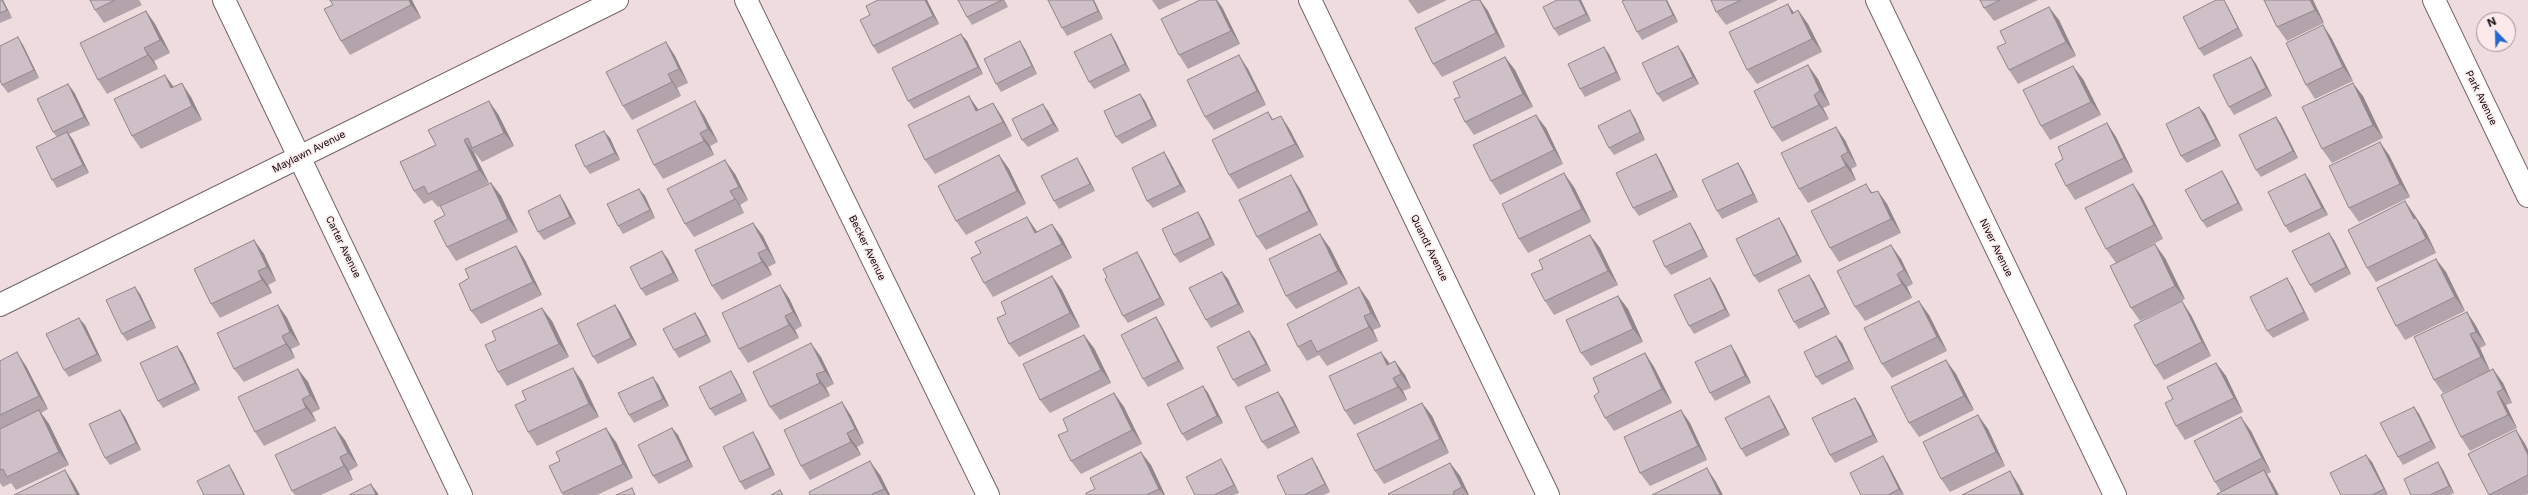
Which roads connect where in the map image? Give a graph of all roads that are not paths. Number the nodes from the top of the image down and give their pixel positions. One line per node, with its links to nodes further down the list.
1 (224, 0): 7 (street, Carter Avenue)
2 (617, 0): 7 (street, Maylawn Avenue)
3 (746, 0): 11 (street, Becker Avenue)
4 (1310, 0): 12 (street, Quandt Avenue)
5 (1877, 0): 13 (street, Niver Avenue)
6 (2434, 0): 8 (street, Park Avenue)
7 (299, 157): 9 (street, Maylawn Avenue); 10 (street, Carter Avenue)
8 (2528, 196)
9 (0, 305)
10 (461, 495)
11 (988, 495)
12 (1548, 495)
13 (2115, 495)

